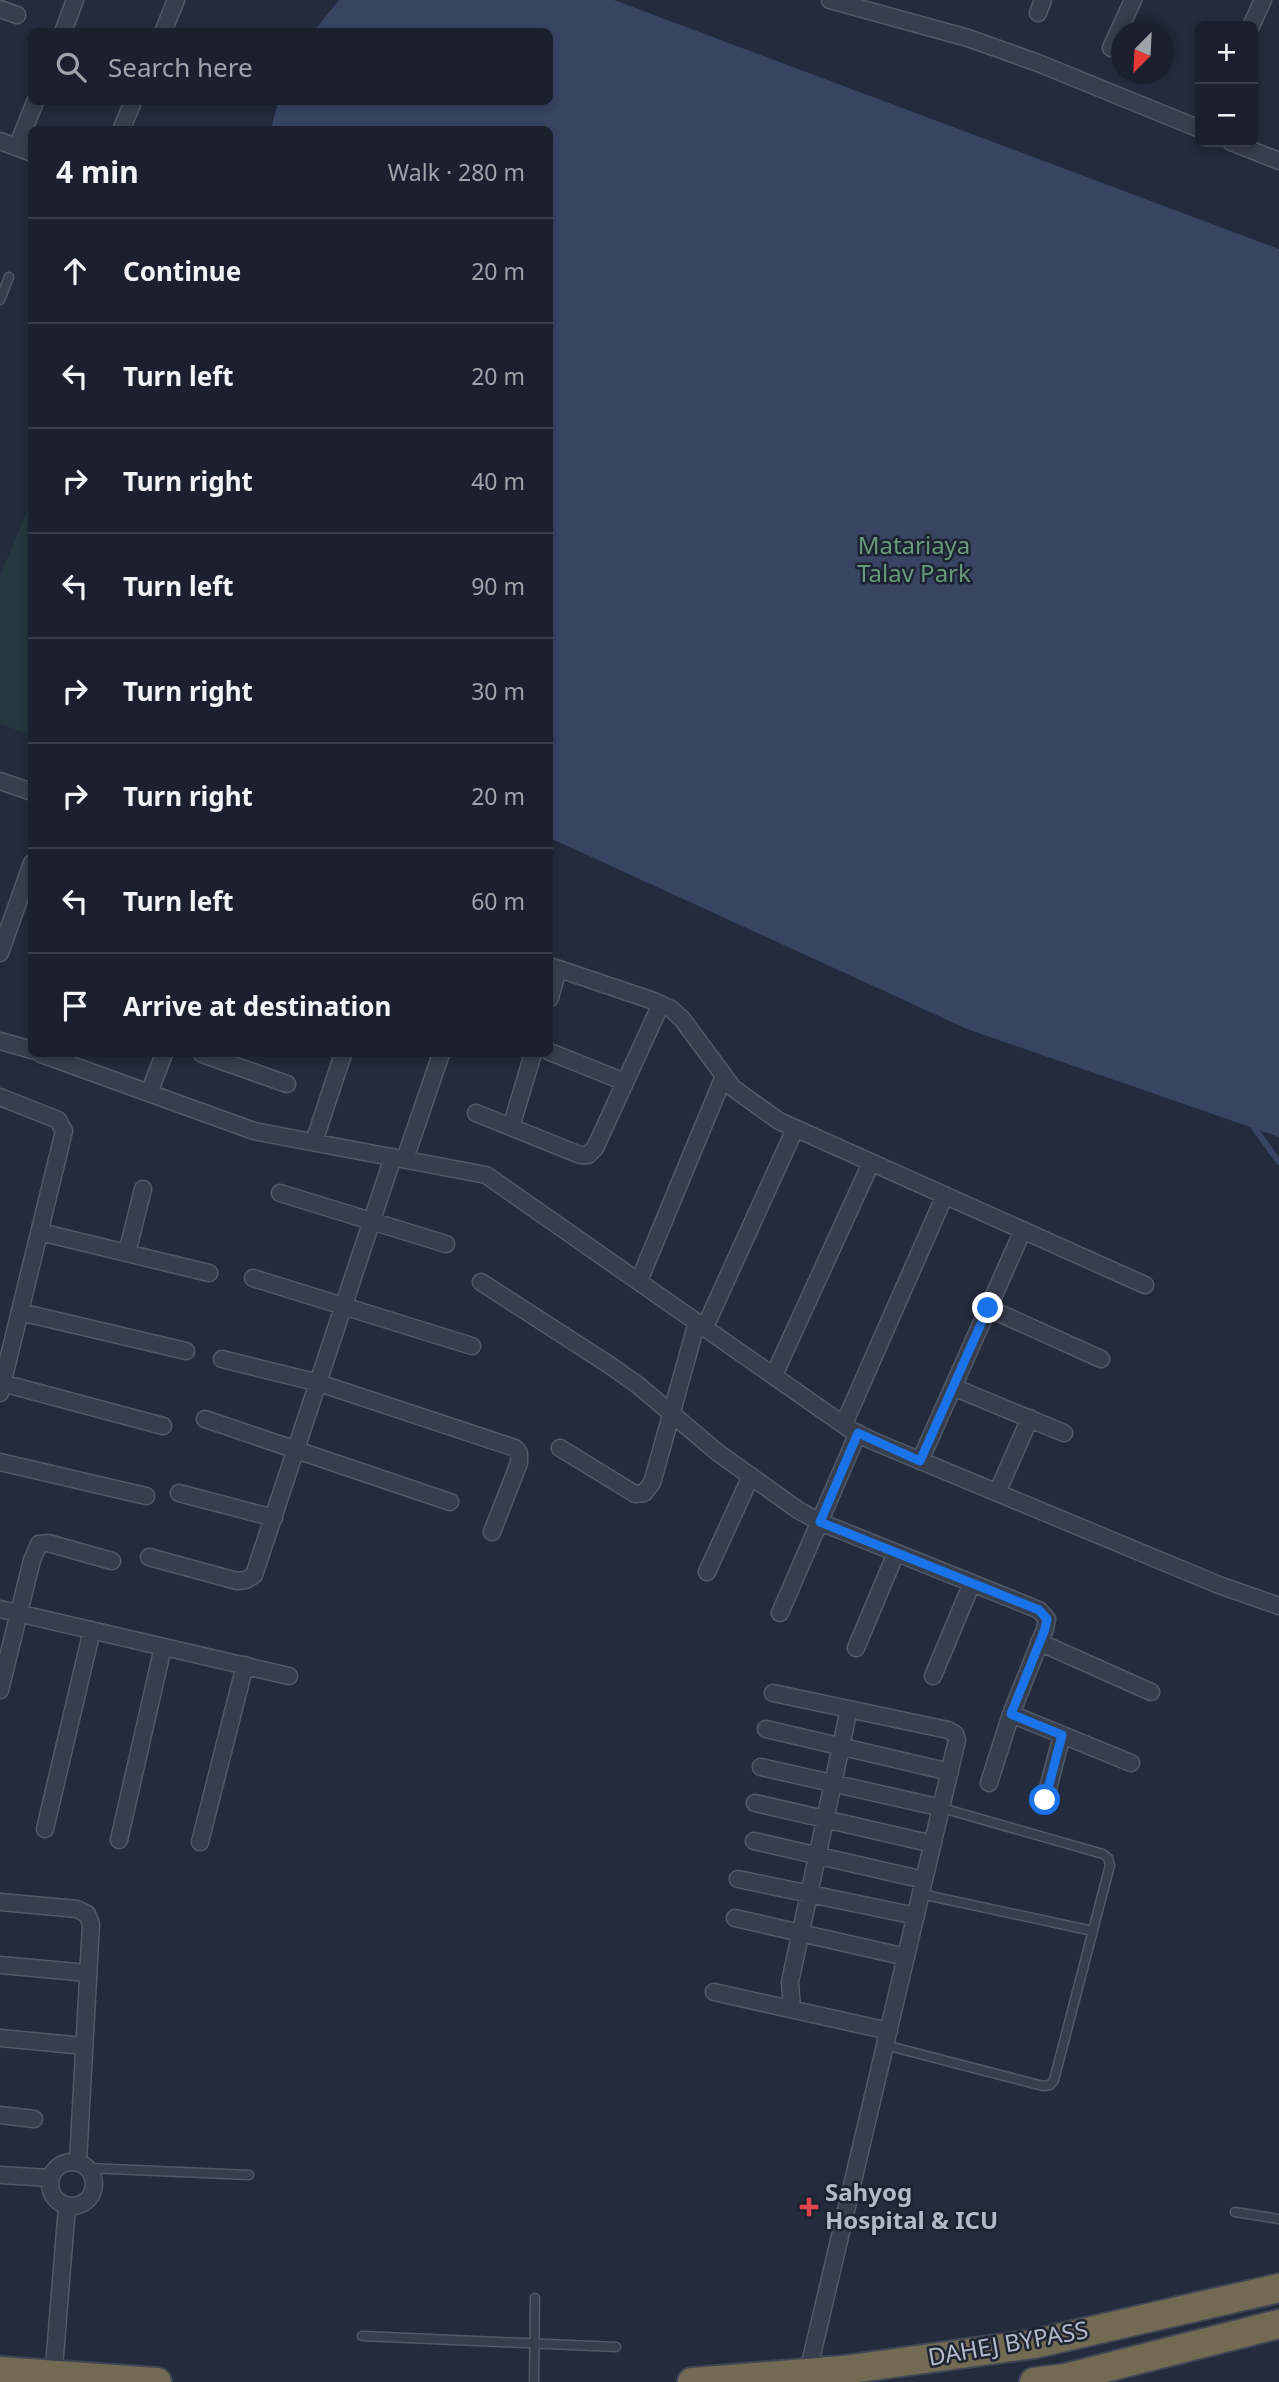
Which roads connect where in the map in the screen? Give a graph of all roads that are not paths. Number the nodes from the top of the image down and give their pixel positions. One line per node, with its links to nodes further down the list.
1 (75, 0): 10 (street)
2 (176, 0): 11 (street)
3 (830, 0): 16 (street)
4 (1133, 0): 8 (street)
5 (1263, 0): 9 (street)
6 (0, 9): 7 (street)
7 (17, 15)
8 (1123, 21)
9 (1253, 21)
10 (64, 28)
11 (165, 28)
12 (34, 105): 14 (street)
13 (132, 105): 15 (street)
14 (30, 126)
15 (123, 126)
16 (1195, 127)
17 (28, 133): 20 (street)
18 (0, 141): 20 (street)
19 (1244, 147): 21 (street)
20 (24, 150)
21 (1279, 161)
22 (9, 276): 23 (lane)
23 (0, 300)
24 (0, 781): 25 (street)
25 (28, 791)
26 (28, 874): 27 (street)
27 (0, 953)
28 (554, 968): 29 (street)
29 (661, 1004): 39 (street); 40 (street)
30 (0, 1041): 31 (street)
31 (28, 1049)
32 (553, 1053): 40 (street)
33 (163, 1057): 42 (street)
34 (210, 1057): 41 (street)
35 (342, 1057): 47 (street)
36 (440, 1057): 48 (street)
37 (532, 1057): 45 (street)
38 (66, 1058): 42 (street)
39 (724, 1076): 46 (street); 60 (street)
40 (625, 1082): 45 (street)
41 (287, 1084)
42 (149, 1093): 47 (street)
43 (0, 1097): 55 (street)
44 (476, 1113): 45 (street)
45 (511, 1127)
46 (795, 1129): 49 (street); 66 (street)
47 (314, 1142): 48 (street)
48 (399, 1158): 53 (street); 60 (street)
49 (872, 1163): 52 (street); 71 (street)
50 (143, 1189): 57 (street)
51 (281, 1193): 53 (street)
52 (945, 1195): 54 (street); 79 (street)
53 (373, 1221): 56 (street); 63 (street)
54 (1023, 1230): 62 (street); 64 (street)
55 (40, 1232): 57 (street); 65 (street)
56 (446, 1244)
57 (127, 1253): 58 (street)
58 (209, 1273)
59 (253, 1278): 63 (street)
60 (639, 1281): 66 (street)
61 (481, 1282): 75 (street)
62 (1146, 1284)
63 (345, 1305): 67 (street); 72 (street)
64 (988, 1308): 70 (street); 73 (street)
65 (20, 1312): 68 (street); 74 (street)
66 (701, 1324): 71 (street); 75 (street)
67 (472, 1346)
68 (186, 1351)
69 (222, 1359): 72 (street)
70 (1101, 1359)
71 (774, 1375): 79 (street)
72 (319, 1383): 82 (street); 92 (street)
73 (953, 1387): 76 (street); 83 (street)
74 (1, 1388): 78 (street)
75 (673, 1414): 81 (street); 85 (street)
76 (1030, 1418): 80 (street); 87 (street)
77 (205, 1419): 82 (street)
78 (163, 1426)
79 (851, 1429): 83 (street); 91 (street)
80 (1064, 1433)
81 (560, 1448)
82 (297, 1450): 89 (street); 90 (street)
83 (920, 1461): 87 (street)
84 (0, 1462): 88 (street)
85 (751, 1476): 91 (street); 96 (street)
86 (179, 1493): 90 (street)
87 (996, 1493): 98 (street)
88 (146, 1496)
89 (450, 1502)
90 (274, 1518): 94 (street)
91 (820, 1522): 93 (street); 101 (street)
92 (492, 1532)
93 (896, 1553): 97 (street); 105 (street)
94 (149, 1557)
95 (111, 1561): 100 (street)
96 (706, 1572)
97 (972, 1583): 103 (street); 108 (street)
98 (1279, 1606)
99 (0, 1609): 100 (street)
100 (20, 1613): 102 (street); 109 (street)
101 (780, 1613)
102 (92, 1630): 104 (street); 126 (street)
103 (1039, 1642): 110 (street); 113 (street)
104 (163, 1647): 106 (street); 127 (street)
105 (856, 1648)
106 (245, 1665): 107 (street); 129 (street)
107 (289, 1676)
108 (933, 1676)
109 (0, 1690)
110 (1151, 1692)
111 (773, 1693): 112 (street)
112 (849, 1709): 116 (street); 119 (street)
113 (1011, 1714): 115 (street); 121 (street)
114 (766, 1729): 116 (street)
115 (1062, 1735): 117 (street); 122 (street)
116 (841, 1746): 119 (street); 120 (street)
117 (1131, 1763)
118 (761, 1767): 120 (street)
119 (950, 1772): 124 (street)
120 (834, 1783): 124 (street); 125 (street)
121 (989, 1783)
122 (1045, 1800)
123 (755, 1803): 125 (street)
124 (942, 1808): 130 (street); 138 (lane)
125 (826, 1819): 130 (street); 131 (street)
126 (46, 1829)
127 (119, 1840)
128 (754, 1841): 131 (street)
129 (200, 1842)
130 (933, 1844): 133 (street)
131 (818, 1856): 133 (street); 134 (street)
132 (738, 1879): 134 (street)
133 (923, 1887): 136 (street); 138 (lane)
134 (810, 1894): 136 (street); 139 (street)
135 (0, 1902): 142 (street)
136 (916, 1916): 140 (street)
137 (735, 1918): 139 (street)
138 (1093, 1931): 146 (lane)
139 (802, 1933): 140 (street); 144 (street)
140 (906, 1956): 146 (street)
141 (0, 1965): 142 (street)
142 (88, 1973): 147 (street)
143 (714, 1992): 144 (street)
144 (792, 2009): 146 (street)
145 (0, 2038): 147 (street)
146 (887, 2038): 164 (street)
147 (84, 2046): 150 (street)
148 (0, 2115): 149 (street)
149 (34, 2119)
150 (83, 2165): 152 (lane); 153 (street); 154 (street)
151 (0, 2175): 153 (street)
152 (248, 2175)
153 (50, 2178): 154 (street)
154 (67, 2206): 165 (street)
155 (1235, 2211): 156 (lane)
156 (1279, 2219)
157 (1279, 2287): 164 (highway, DAHEJ BYPASS)
158 (535, 2298): 161 (lane)
159 (1279, 2324): 169 (highway, DAHEJ BYPASS)
160 (362, 2336): 161 (lane)
161 (534, 2343): 162 (lane); 167 (lane)
162 (616, 2347)
163 (0, 2371): 165 (highway)
164 (808, 2372): 168 (highway, DAHEJ BYPASS)
165 (53, 2378): 166 (highway)
166 (157, 2382)
167 (534, 2382)
168 (692, 2382)
169 (1034, 2382)

